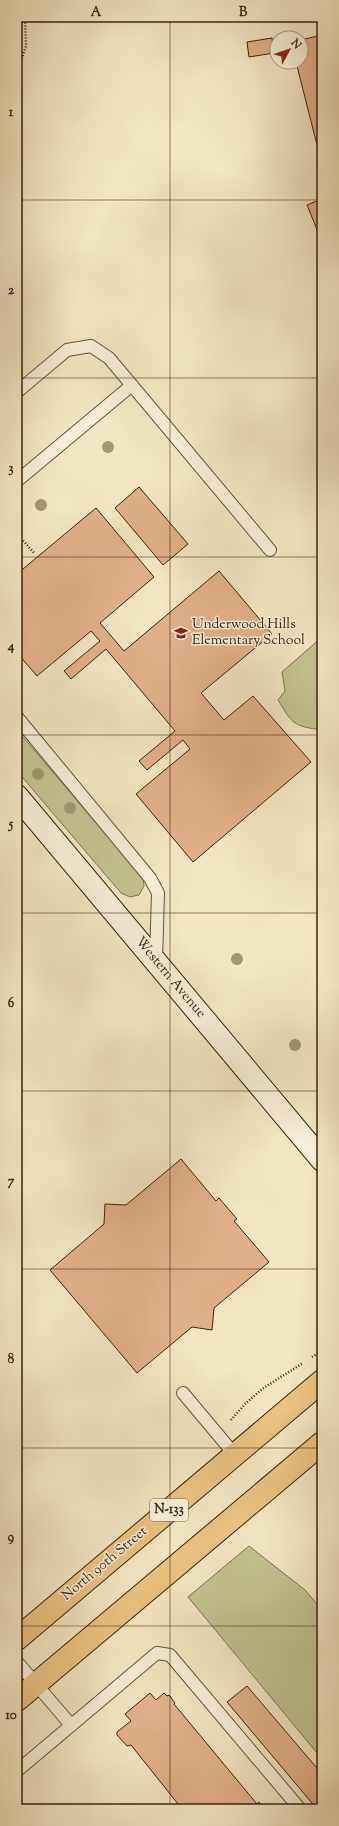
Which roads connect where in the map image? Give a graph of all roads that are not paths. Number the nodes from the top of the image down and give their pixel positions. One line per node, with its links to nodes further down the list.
1 (132, 385): 2 (lane); 3 (lane); 4 (lane)
2 (17, 392)
3 (17, 481)
4 (270, 550)
5 (17, 717): 7 (lane)
6 (17, 796): 7 (street, Western Avenue)
7 (156, 962): 8 (street, Western Avenue)
8 (322, 1160)
9 (322, 1382): 12 (main road, North 90th Street / N-133)
10 (183, 1393): 12 (lane)
11 (322, 1443): 15 (main road)
12 (235, 1455): 13 (main road, North 90th Street / N-133)
13 (17, 1639)
14 (17, 1662): 15 (lane)
15 (36, 1684): 16 (main road); 17 (lane)
16 (17, 1700)
17 (71, 1725): 18 (lane); 19 (lane)
18 (17, 1771)
19 (300, 1809)

